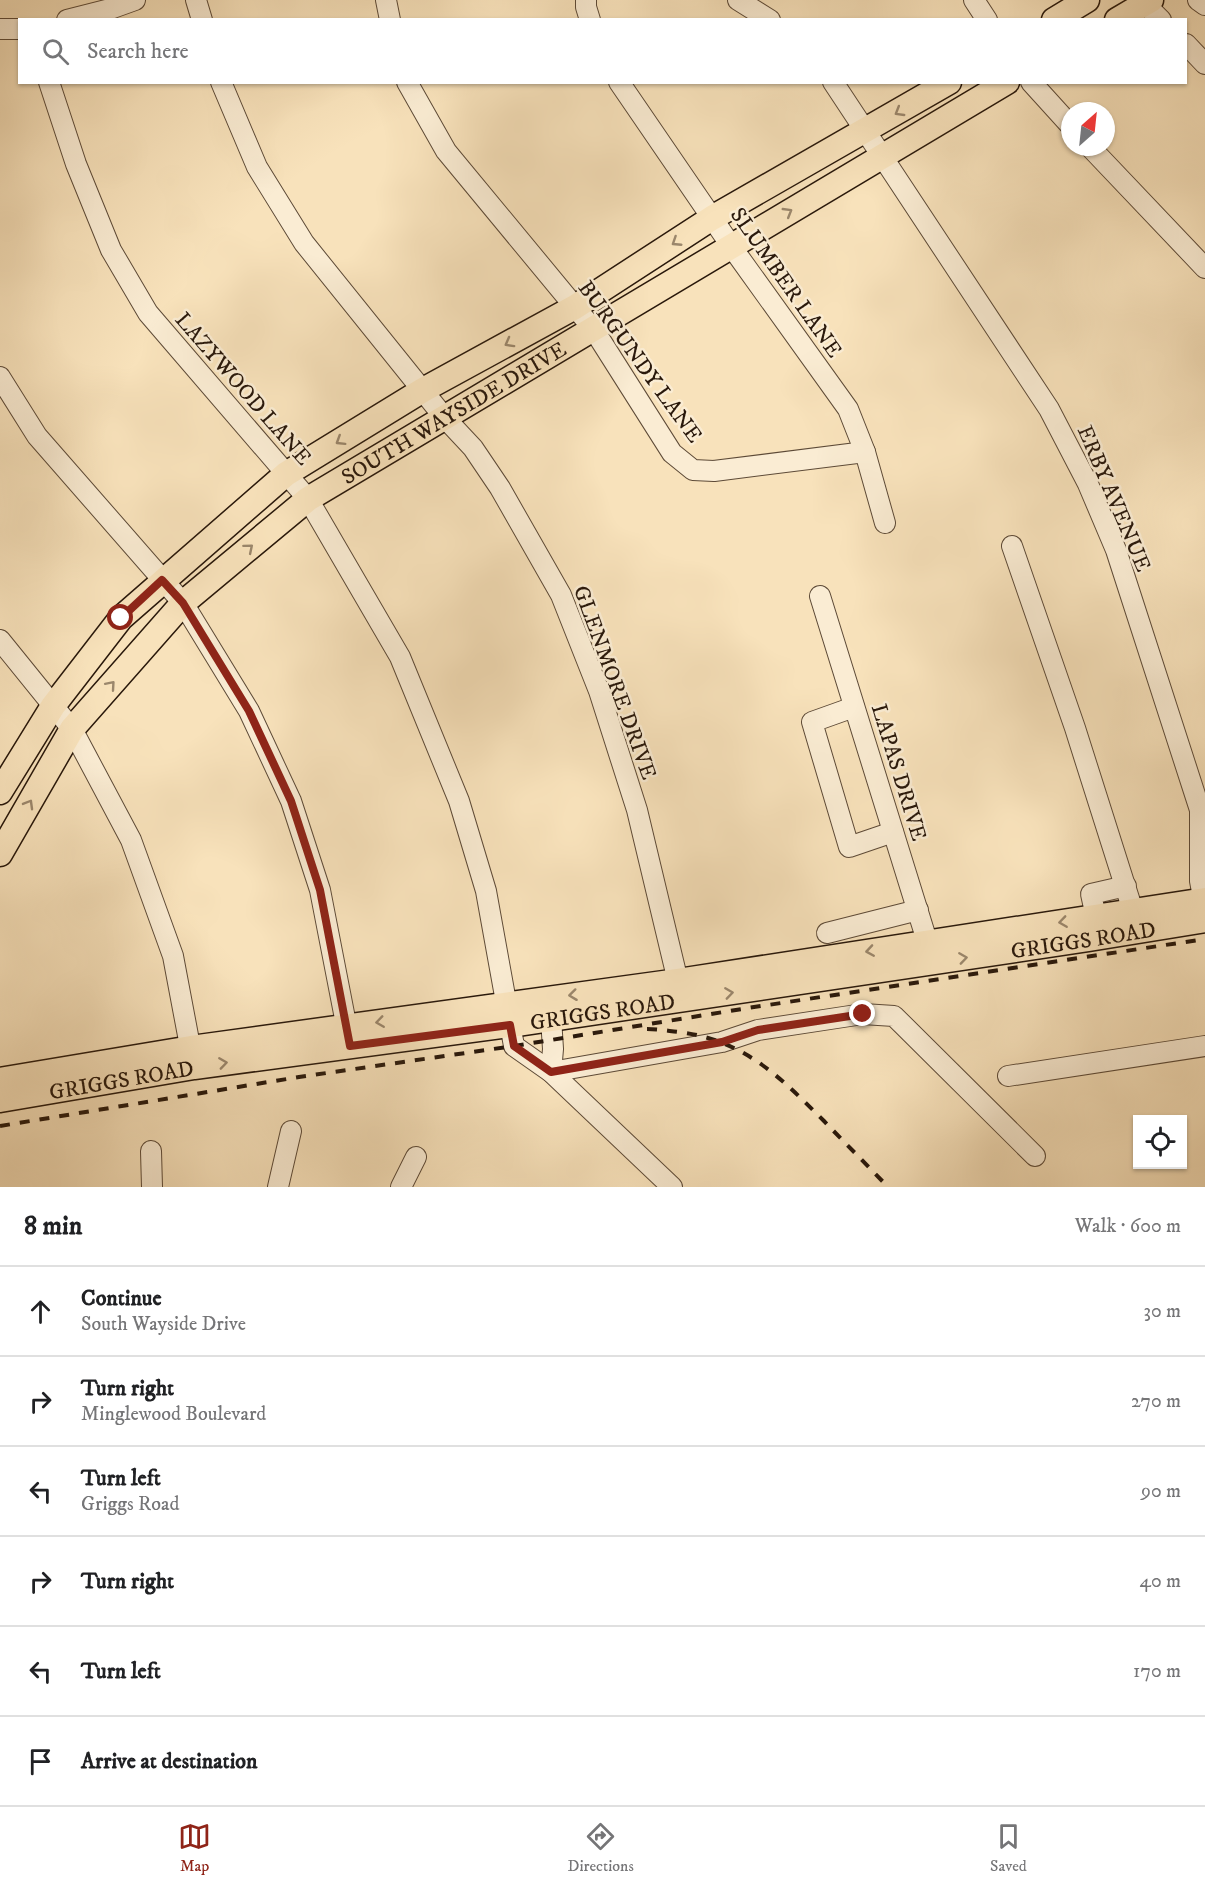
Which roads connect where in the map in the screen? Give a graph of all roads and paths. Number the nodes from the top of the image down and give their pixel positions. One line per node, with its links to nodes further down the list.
1 (135, 0): 11 (street)
2 (196, 0): 12 (street)
3 (386, 0): 13 (street)
4 (586, 0): 14 (street)
5 (738, 0): 15 (street)
6 (974, 0): 16 (street)
7 (1087, 0): 17 (main road)
8 (1198, 0): 9 (street)
9 (1205, 5)
10 (1153, 8): 18 (main road)
11 (75, 18)
12 (201, 18)
13 (390, 18)
14 (589, 18)
15 (767, 18)
16 (986, 18)
17 (1057, 18)
18 (1123, 18)
19 (0, 29): 20 (street)
20 (18, 29)
21 (1187, 46): 22 (street)
22 (1205, 64)
23 (49, 84): 44 (street, LAZYWOOD LANE)
24 (222, 84): 41 (street, GLENMORE DRIVE)
25 (408, 84): 38 (street, BURGUNDY LANE)
26 (621, 84): 35 (street, SLUMBER LANE)
27 (834, 84): 32 (street, ERBY AVENUE)
28 (946, 84): 32 (main road, SOUTH WAYSIDE DRIVE, one-way to 32)
29 (1004, 84): 33 (main road, SOUTH WAYSIDE DRIVE)
30 (1033, 84): 31 (street)
31 (1061, 115)
32 (866, 131): 33 (street, ERBY AVENUE); 35 (main road, SOUTH WAYSIDE DRIVE)
33 (883, 155): 36 (main road, SOUTH WAYSIDE DRIVE, one-way to 33); 59 (street, ERBY AVENUE)
34 (1099, 156): 37 (street)
35 (712, 218): 36 (street, SLUMBER LANE); 38 (main road, SOUTH WAYSIDE DRIVE, one-way to 38)
36 (731, 245): 39 (main road, SOUTH WAYSIDE DRIVE); 43 (street, SLUMBER LANE)
37 (1205, 267)
38 (575, 307): 39 (street, BURGUNDY LANE); 41 (main road, SOUTH WAYSIDE DRIVE, one-way to 41)
39 (594, 330): 42 (main road, SOUTH WAYSIDE DRIVE); 43 (street, BURGUNDY LANE)
40 (0, 377): 48 (street)
41 (423, 390): 42 (street, GLENMORE DRIVE); 44 (main road, SOUTH WAYSIDE DRIVE, one-way to 44)
42 (444, 417): 45 (main road, SOUTH WAYSIDE DRIVE); 65 (street, GLENMORE DRIVE)
43 (865, 452): 46 (street, SLUMBER LANE)
44 (286, 474): 45 (street, LAZYWOOD LANE); 48 (main road, SOUTH WAYSIDE DRIVE)
45 (308, 499): 50 (main road, SOUTH WAYSIDE DRIVE, one-way to 45); 66 (street, LAZYWOOD LANE)
46 (885, 523)
47 (1012, 546): 58 (street)
48 (162, 580): 50 (street); 52 (main road, SOUTH WAYSIDE DRIVE)
49 (820, 596): 53 (street, LAPAS DRIVE)
50 (183, 603): 54 (main road, SOUTH WAYSIDE DRIVE, one-way to 50); 68 (street)
51 (0, 640): 52 (street)
52 (53, 706): 54 (street); 55 (main road, SOUTH WAYSIDE DRIVE)
53 (854, 707): 56 (street, LAPAS DRIVE); 56 (street)
54 (72, 729): 57 (main road, SOUTH WAYSIDE DRIVE, one-way to 54); 70 (street)
55 (0, 792)
56 (893, 832): 60 (street, LAPAS DRIVE)
57 (0, 854)
58 (1126, 886): 61 (street); 62 (street)
59 (1205, 907): 61 (main road, GRIGGS ROAD); 64 (main road, GRIGGS ROAD, one-way to 59)
60 (918, 910): 63 (street); 64 (street, LAPAS DRIVE)
61 (1133, 911): 62 (main road, GRIGGS ROAD)
62 (1096, 917): 64 (main road, GRIGGS ROAD, one-way to 64)
63 (826, 933)
64 (930, 952): 65 (main road, GRIGGS ROAD)
65 (680, 991): 66 (main road, GRIGGS ROAD, one-way to 66); 67 (main road, GRIGGS ROAD)
66 (509, 1014): 67 (main road, GRIGGS ROAD); 68 (main road, GRIGGS ROAD); 71 (street, LAZYWOOD LANE)
67 (551, 1018): 71 (street)
68 (349, 1036): 70 (main road, GRIGGS ROAD)
69 (1205, 1046): 72 (street)
70 (192, 1057): 73 (main road, GRIGGS ROAD); 74 (main road, GRIGGS ROAD)
71 (551, 1072): 77 (street); 82 (street, LAZYWOOD LANE)
72 (1008, 1076)
73 (0, 1080)
74 (0, 1100)
75 (291, 1131): 80 (street)
76 (151, 1151): 79 (street)
77 (1035, 1156)
78 (416, 1157): 81 (street)
79 (152, 1187)
80 (278, 1187)
81 (401, 1187)
82 (672, 1187)

